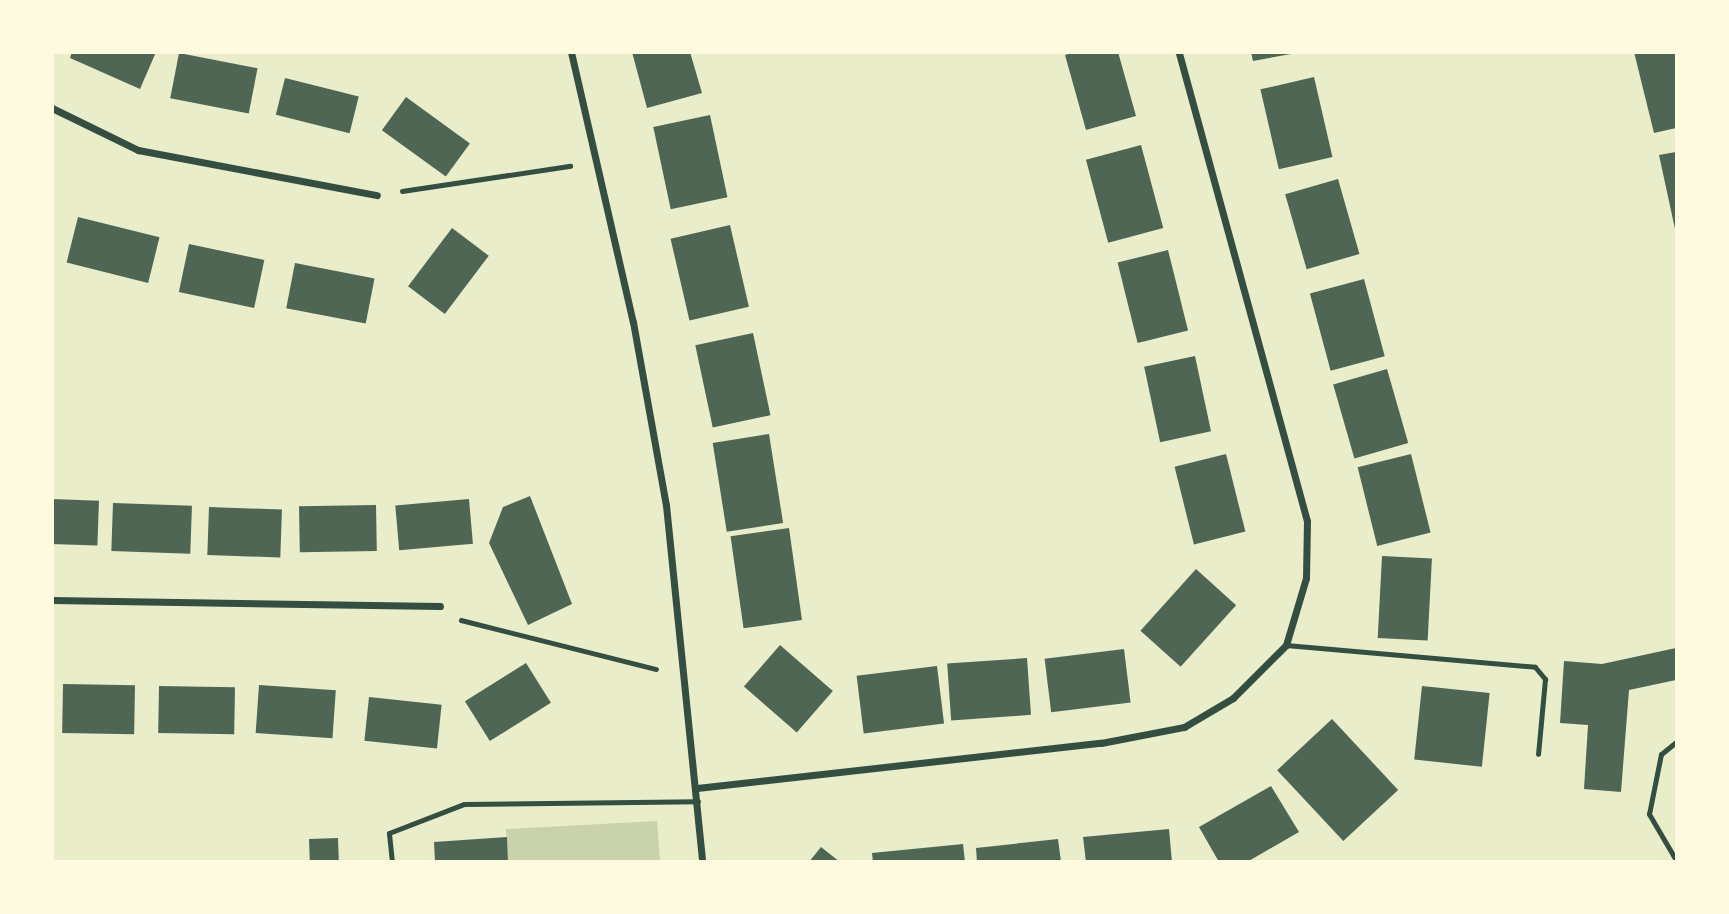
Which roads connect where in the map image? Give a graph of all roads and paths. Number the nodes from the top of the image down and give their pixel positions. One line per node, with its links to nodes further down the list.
1 (571, 52): 4 (street)
2 (1179, 52): 8 (street)
3 (52, 108): 5 (street)
4 (595, 162): 5 (path); 9 (street)
5 (377, 195)
6 (52, 600): 7 (street)
7 (440, 607): 9 (path)
8 (1286, 645): 11 (lane); 12 (street)
9 (684, 676): 12 (street)
10 (1676, 742): 14 (lane)
11 (1538, 754)
12 (697, 788): 13 (street)
13 (698, 802): 15 (lane); 16 (street)
14 (1676, 860)
15 (392, 862)
16 (702, 862)

